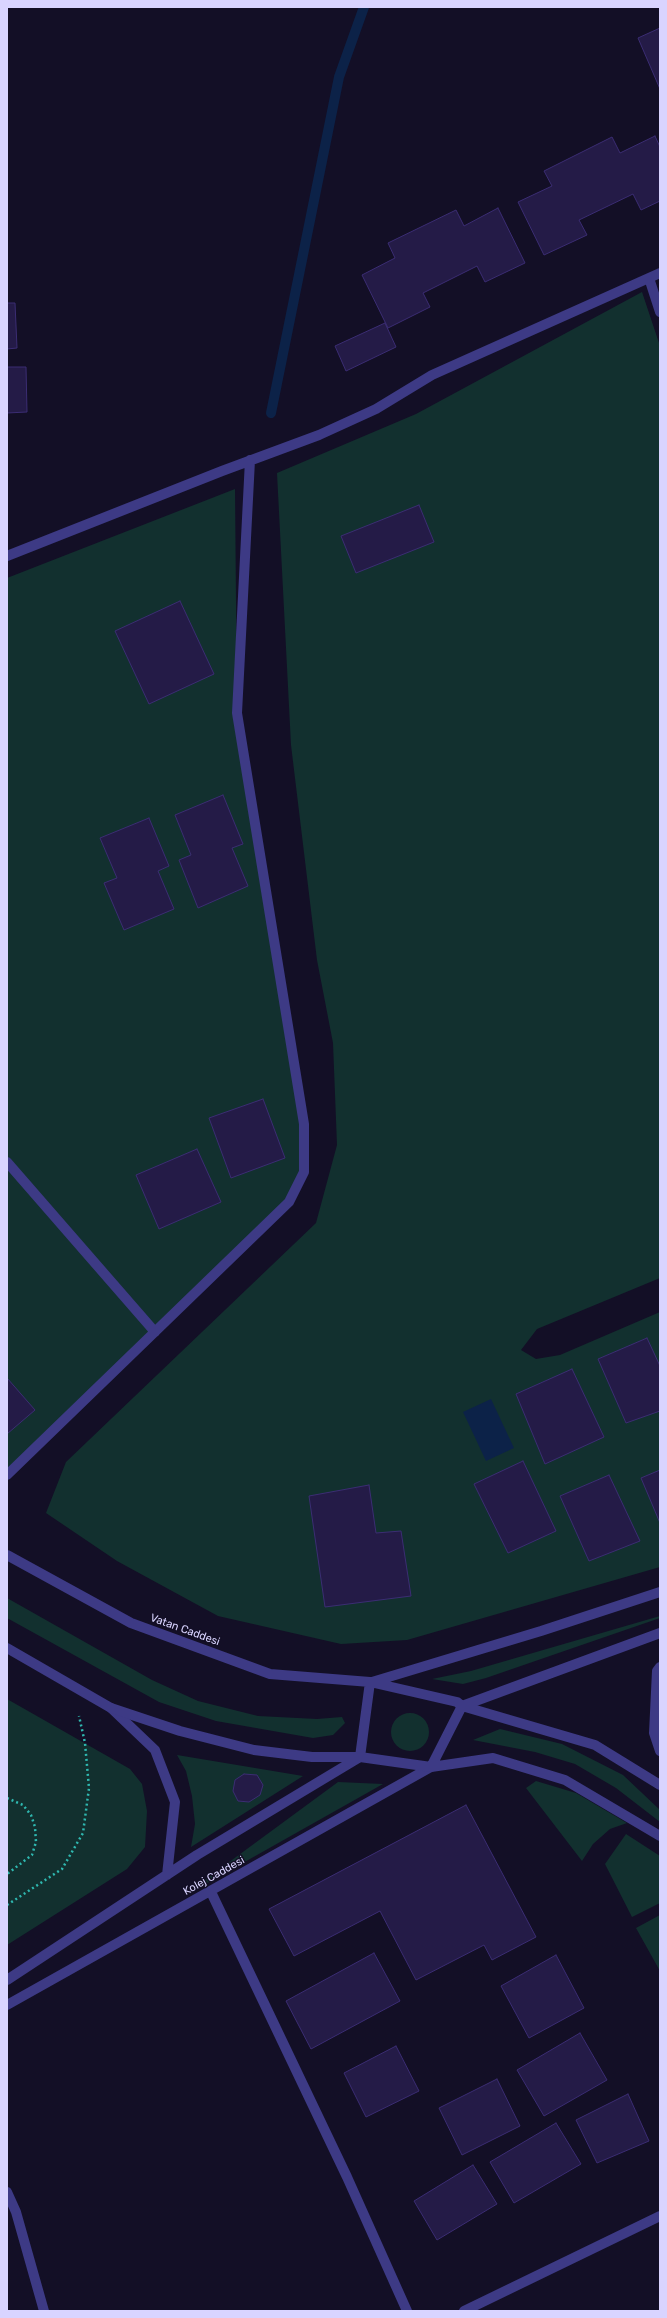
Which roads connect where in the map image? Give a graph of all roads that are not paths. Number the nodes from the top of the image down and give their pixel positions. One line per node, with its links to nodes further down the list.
1 (660, 273): 2 (street)
2 (649, 278): 3 (street); 4 (street)
3 (660, 312)
4 (250, 460): 5 (street); 7 (street)
5 (7, 556)
6 (7, 1162): 7 (street)
7 (155, 1332): 8 (street)
8 (7, 1475)
9 (7, 1556): 14 (street, Vatan Caddesi)
10 (660, 1592): 14 (street)
11 (660, 1633): 15 (street)
12 (7, 1648): 16 (street)
13 (660, 1667): 17 (street)
14 (370, 1682): 15 (street); 18 (street)
15 (462, 1706): 19 (street); 20 (street)
16 (110, 1708): 18 (street); 22 (street)
17 (660, 1752)
18 (360, 1757): 19 (street); 22 (street)
19 (431, 1766): 21 (street); 23 (street, Kolej Caddesi)
20 (660, 1785)
21 (660, 1836)
22 (167, 1876): 24 (street)
23 (211, 1892): 25 (street, Kolej Caddesi); 29 (street)
24 (7, 1980)
25 (7, 2005)
26 (7, 2192): 28 (street)
27 (660, 2216): 30 (street)
28 (44, 2311)
29 (407, 2311)
30 (464, 2311)

